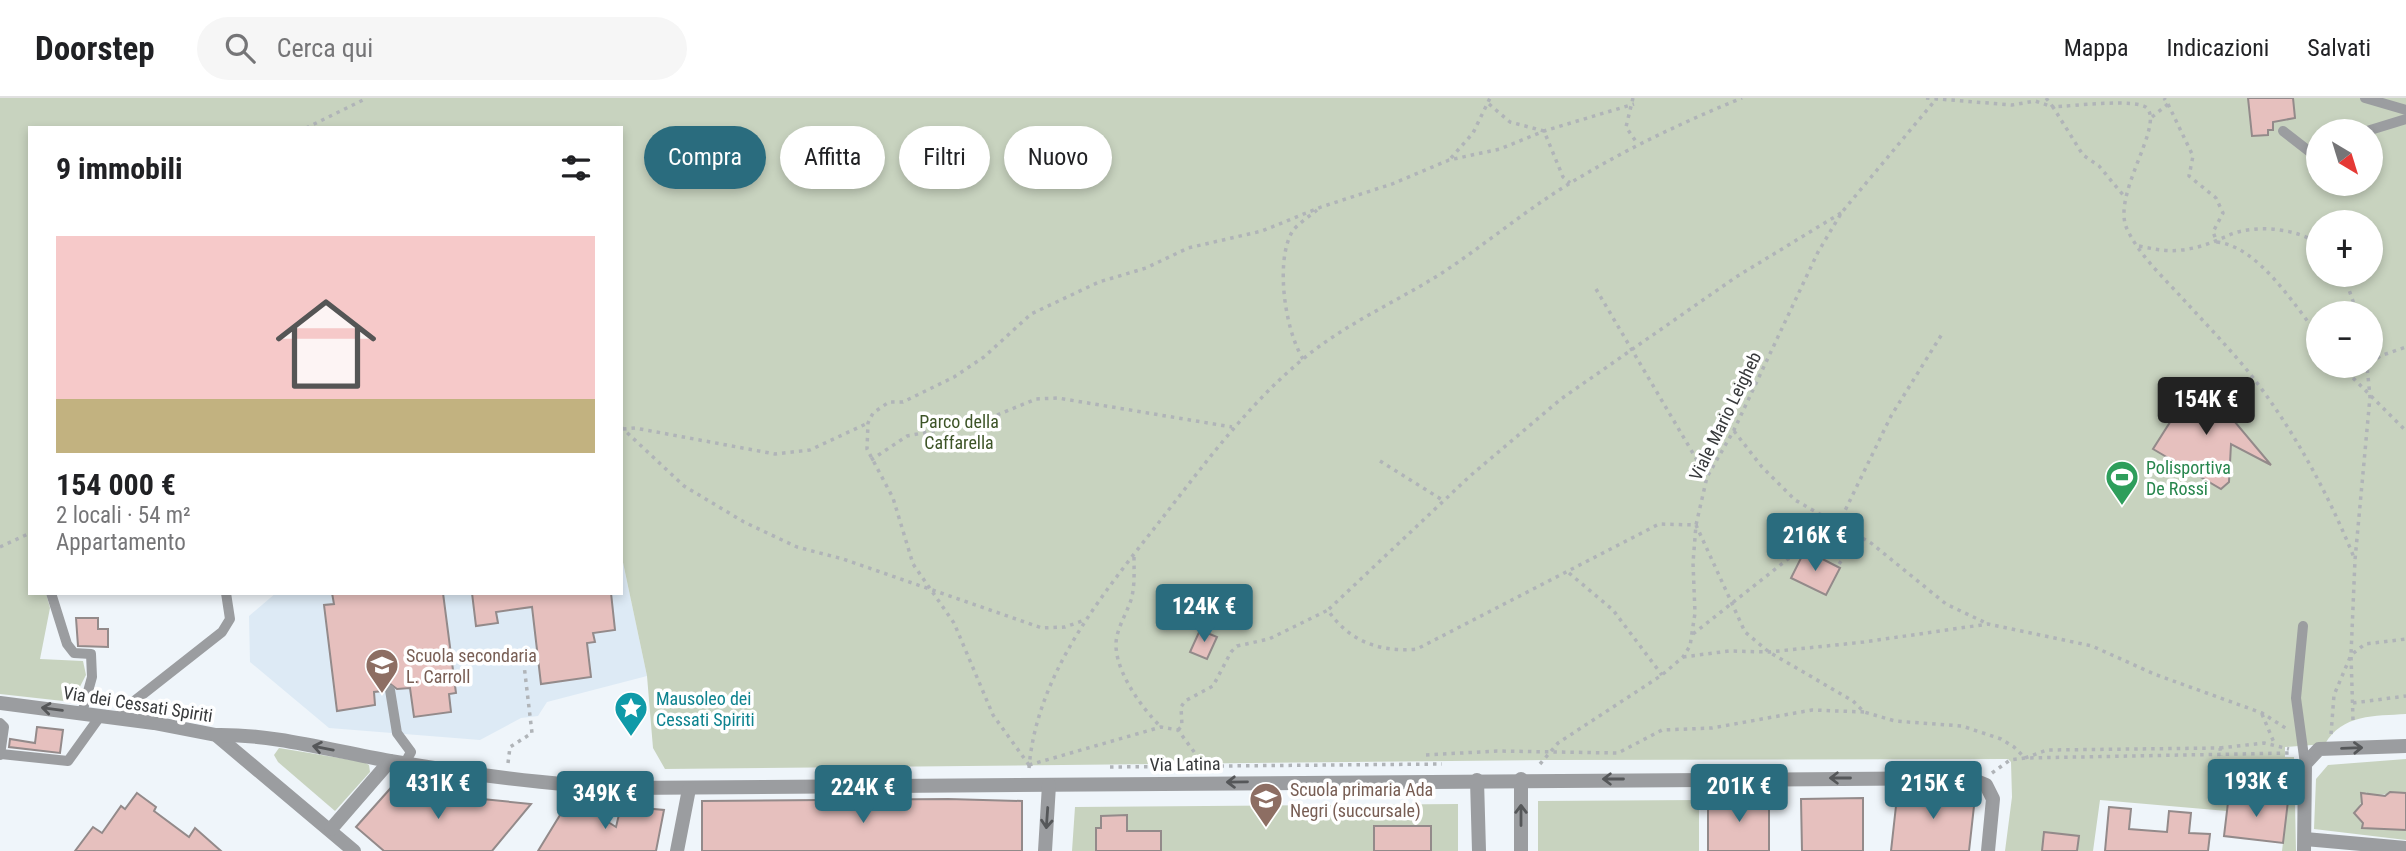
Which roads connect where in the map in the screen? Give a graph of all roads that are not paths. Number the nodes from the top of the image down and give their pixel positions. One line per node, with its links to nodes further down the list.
1 (2365, 98): 2 (lane)
2 (2406, 110)
3 (2406, 118): 4 (lane)
4 (2384, 125)
5 (2283, 131): 6 (lane)
6 (2306, 149)
7 (52, 595): 12 (lane)
8 (226, 595): 14 (lane)
9 (2303, 626): 21 (lane)
10 (390, 690): 20 (lane)
11 (0, 703): 12 (street, Via dei Cessati Spiriti, one-way to 11)
12 (82, 713): 13 (street, Via dei Cessati Spiriti)
13 (101, 715): 14 (street, Via dei Cessati Spiriti); 18 (lane)
14 (118, 718): 16 (street, Via dei Cessati Spiriti)
15 (0, 723): 18 (lane)
16 (216, 735): 19 (street, Via Latina, one-way to 16); 26 (street, Via dei Cessati Spiriti)
17 (2406, 746): 21 (street, one-way to 17)
18 (0, 754)
19 (390, 761): 20 (street, Via Latina); 26 (street)
20 (405, 763): 25 (street, Via Latina)
21 (2305, 764): 27 (street)
22 (1521, 779): 23 (street, Via Latina); 33 (street, one-way to 22); 34 (street, Via Latina, one-way to 22)
23 (1477, 780): 24 (street, Via Latina, one-way to 24); 32 (street)
24 (1049, 785): 25 (street, Via Latina); 31 (street, one-way to 31)
25 (689, 789): 30 (street)
26 (331, 829): 29 (street, Via dei Cessati Spiriti)
27 (2304, 845): 28 (street)
28 (2406, 848)
29 (354, 851)
30 (677, 851)
31 (1045, 851)
32 (1479, 851)
33 (1521, 851)
34 (1988, 851)

